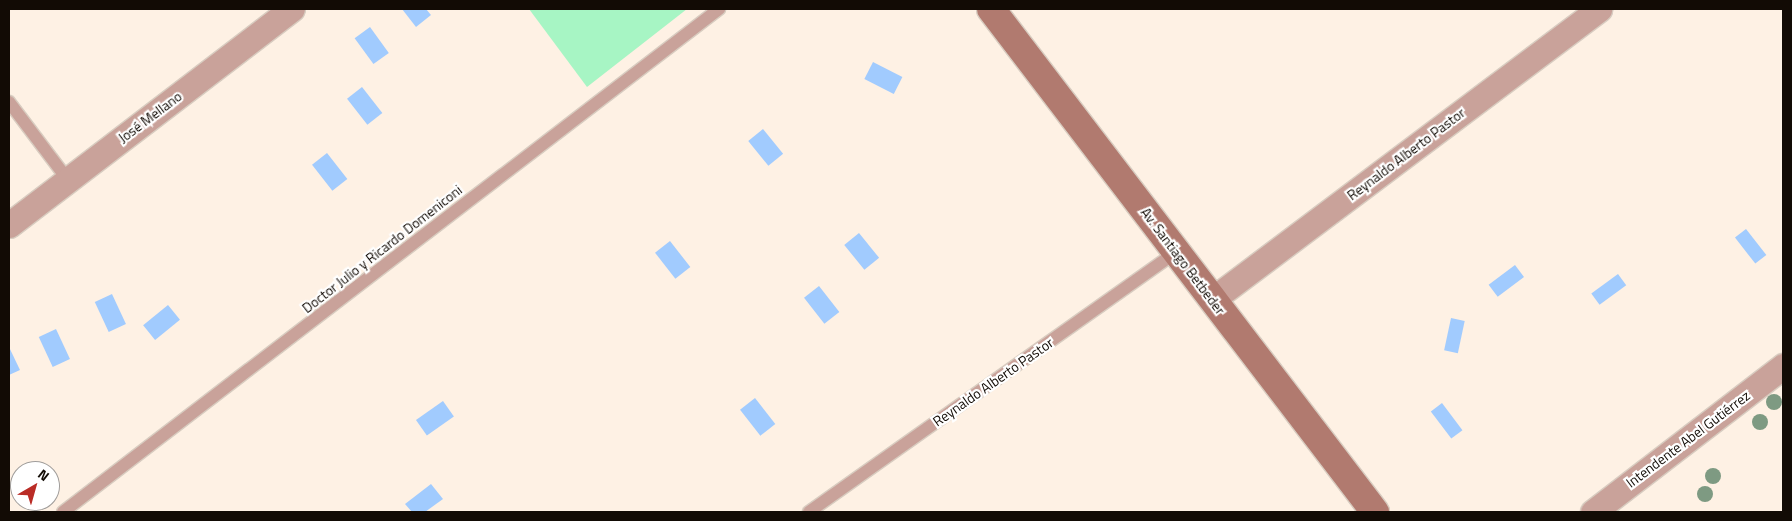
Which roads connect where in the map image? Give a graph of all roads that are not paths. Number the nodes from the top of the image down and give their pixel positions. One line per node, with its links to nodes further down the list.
1 (292, 9): 6 (street, José Mellano)
2 (719, 9): 11 (lane, Doctor Julio y Ricardo Domeniconi)
3 (991, 9): 8 (main road, Av. Santiago Betbeder)
4 (1599, 9): 9 (street, Reynaldo Alberto Pastor)
5 (9, 102): 6 (lane)
6 (68, 180): 7 (street, José Mellano)
7 (9, 224)
8 (1176, 252): 9 (main road, Av. Santiago Betbeder); 12 (lane, Reynaldo Alberto Pastor)
9 (1213, 299): 13 (main road, Av. Santiago Betbeder)
10 (1783, 366): 14 (street, Intendente Abel Gutiérrez)
11 (63, 512)
12 (809, 512)
13 (1375, 512)
14 (1593, 512)

